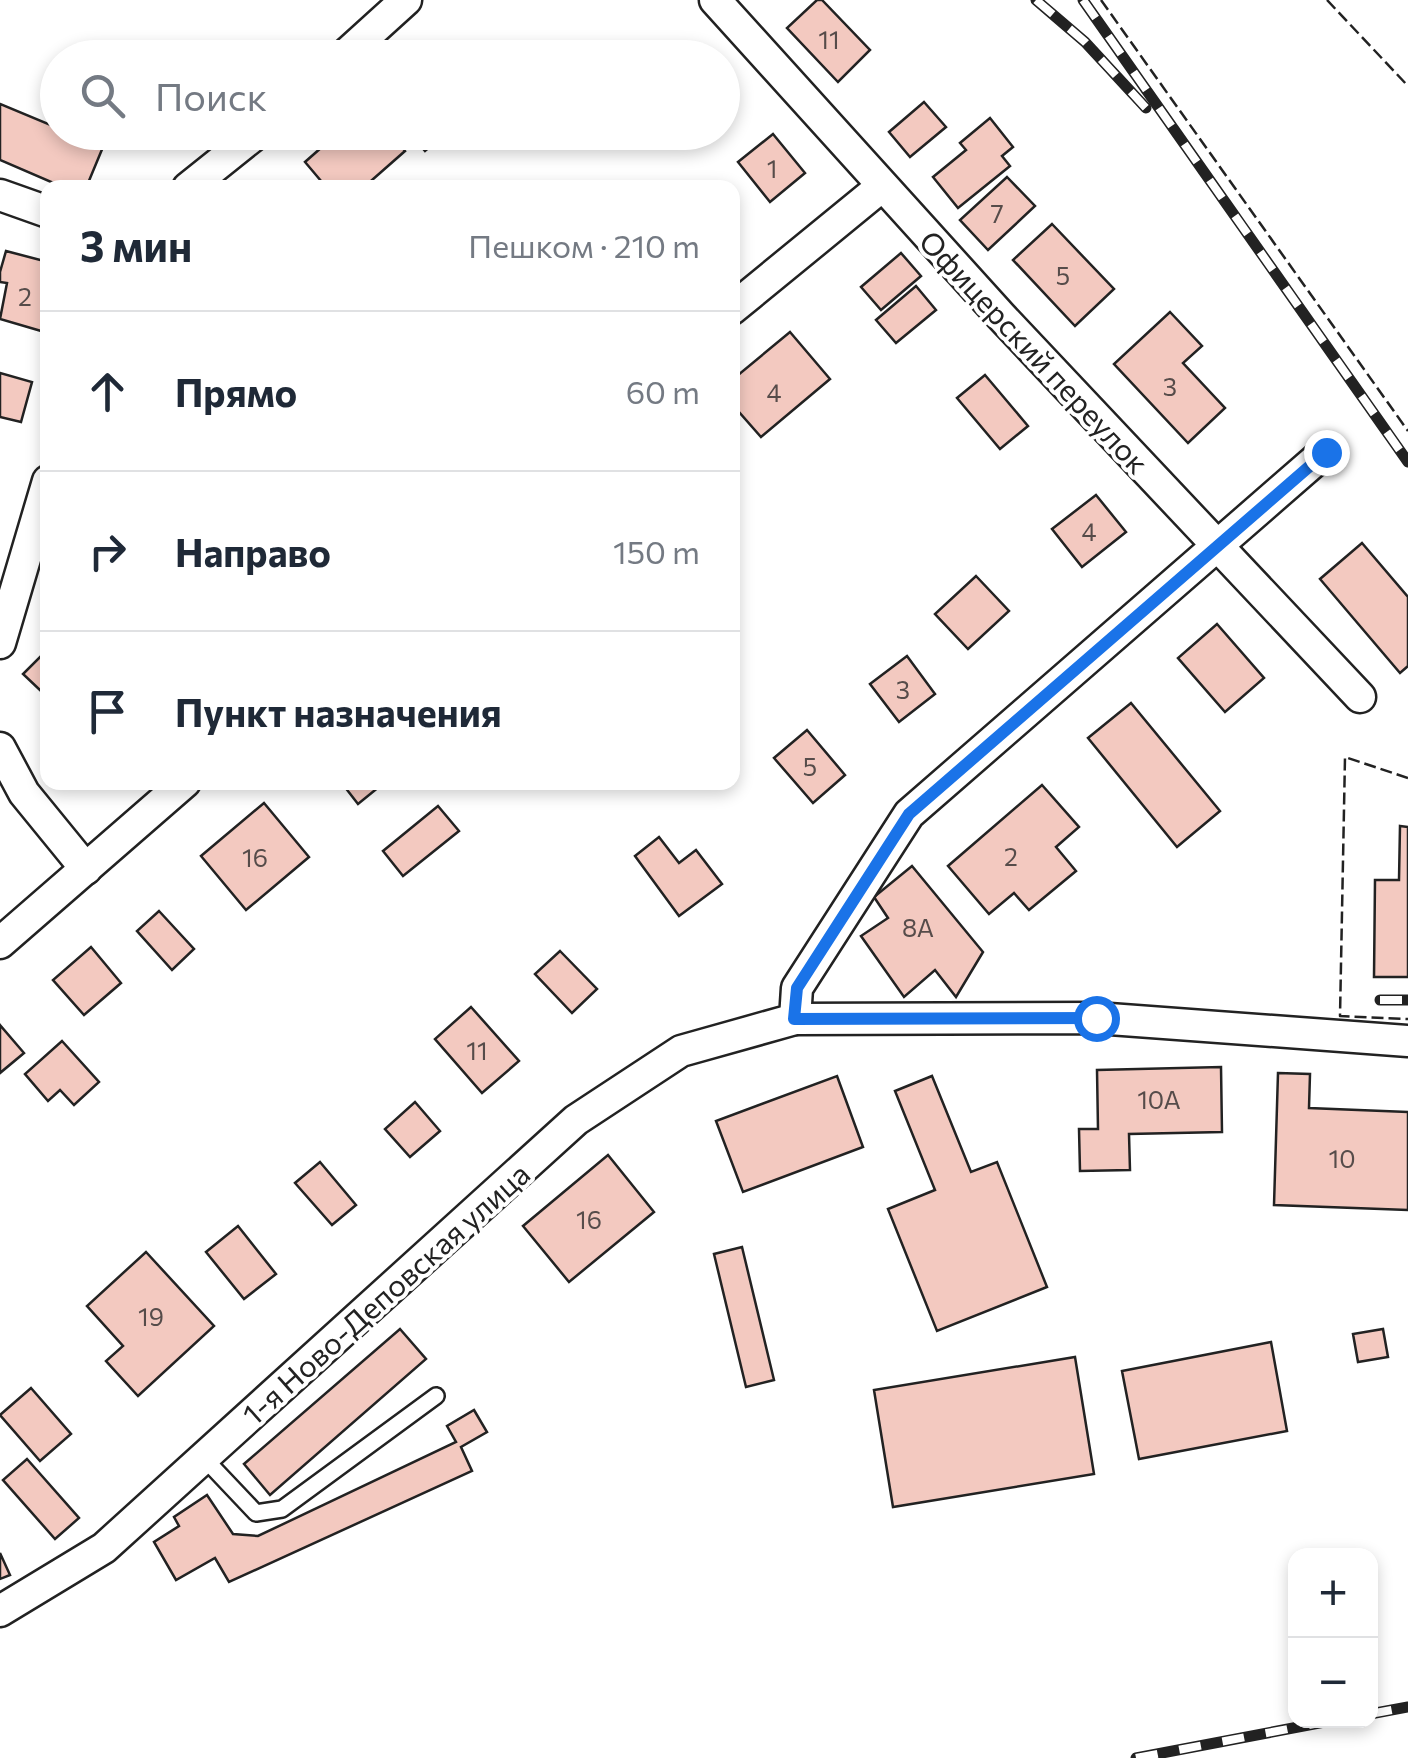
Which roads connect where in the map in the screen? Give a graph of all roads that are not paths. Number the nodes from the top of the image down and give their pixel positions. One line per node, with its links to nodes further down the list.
1 (406, 0): 3 (street)
2 (715, 0): 6 (street, Офицерский переулок)
3 (362, 40)
4 (236, 150): 5 (street)
5 (198, 180)
6 (881, 187): 9 (street); 12 (street, Офицерский переулок)
7 (0, 195): 8 (street)
8 (40, 209)
9 (740, 303)
10 (1326, 452): 12 (street)
11 (40, 509): 13 (street)
12 (1217, 543): 14 (street, Офицерский переулок); 19 (street)
13 (0, 644)
14 (1360, 697)
15 (0, 748): 17 (street)
16 (176, 790): 17 (street)
17 (86, 869): 18 (street)
18 (0, 944)
19 (794, 1019): 20 (street, 1-я Ново-Деповская улица); 22 (street, 1-я Ново-Деповская улица)
20 (1408, 1041)
21 (436, 1396): 22 (lane)
22 (203, 1457): 23 (street, 1-я Ново-Деповская улица)
23 (0, 1611)

